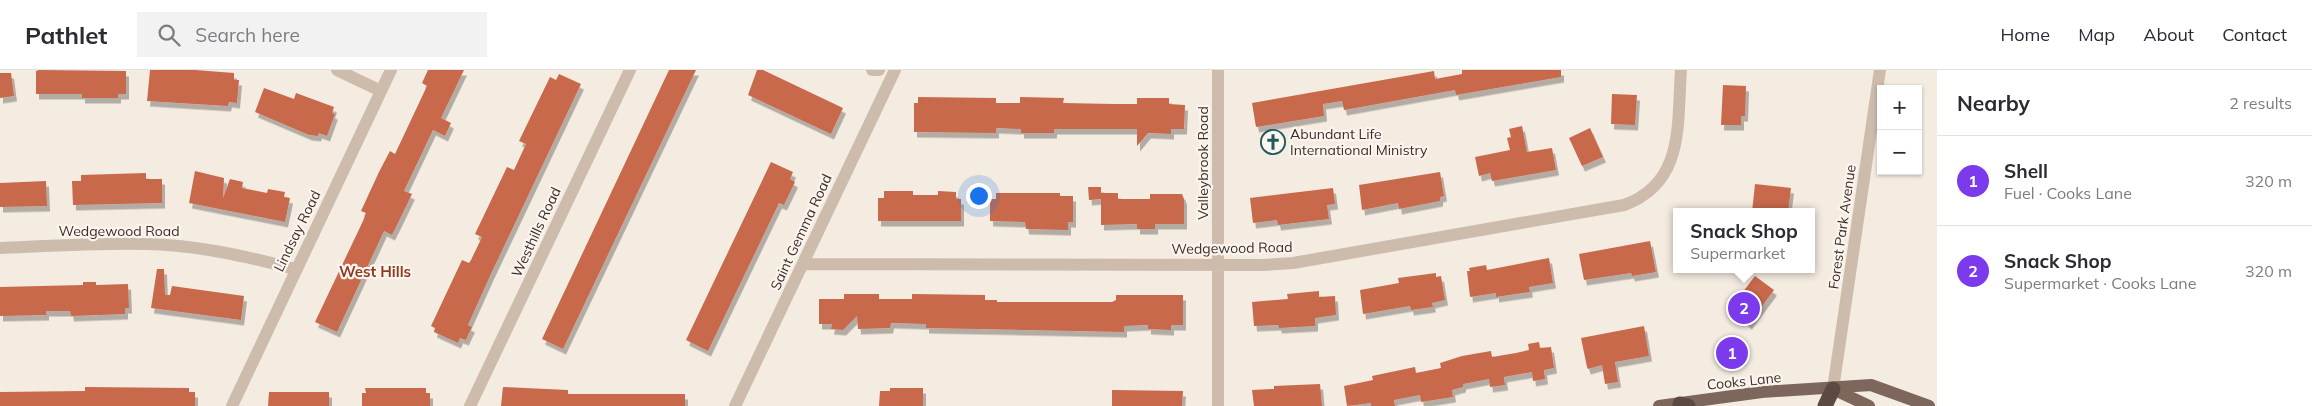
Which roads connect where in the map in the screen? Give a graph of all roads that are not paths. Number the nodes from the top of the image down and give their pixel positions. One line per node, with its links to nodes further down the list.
1 (337, 70): 10 (street)
2 (391, 70): 10 (street, Lindsay Road)
3 (630, 70): 18 (street, Westhills Road)
4 (872, 70): 5 (street)
5 (879, 70)
6 (895, 70): 12 (street, Saint Gemma Road)
7 (1218, 70): 13 (street, Valleybrook Road)
8 (1680, 70): 13 (street, Wedgewood Road)
9 (1880, 70): 15 (street, Forest Park Avenue)
10 (381, 91): 14 (street, Lindsay Road)
11 (0, 248): 14 (street, Wedgewood Road)
12 (803, 264): 13 (street, Wedgewood Road); 19 (street, Saint Gemma Road)
13 (1218, 265): 20 (street, Valleybrook Road)
14 (295, 269): 17 (street, Lindsay Road)
15 (1833, 389): 16 (main road, Cooks Lane); 22 (highway); 23 (main road); 24 (main road, Cooks Lane)
16 (1684, 405): 21 (main road, Cooks Lane)
17 (232, 406)
18 (470, 406)
19 (735, 406)
20 (1218, 406)
21 (1658, 406)
22 (1824, 406)
23 (1869, 406)
24 (1929, 406)

